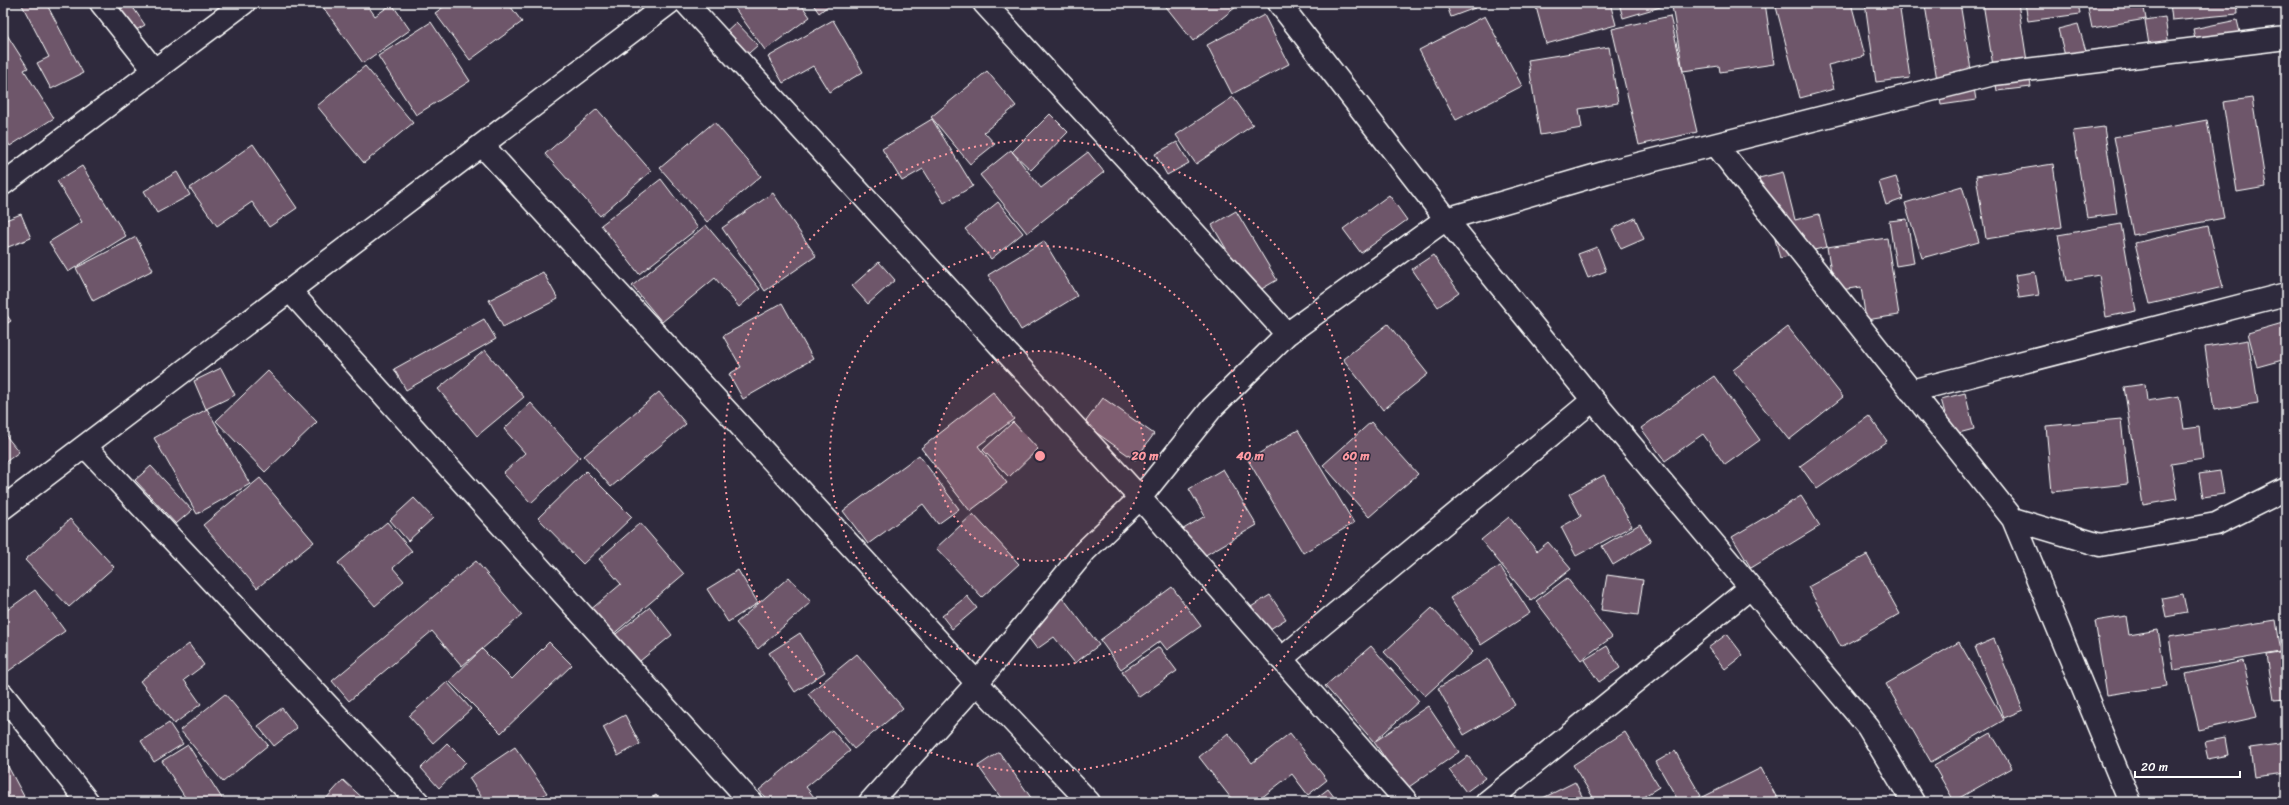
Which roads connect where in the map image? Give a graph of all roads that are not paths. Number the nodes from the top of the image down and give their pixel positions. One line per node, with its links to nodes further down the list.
1 (101, 3): 8 (street)
2 (244, 3): 8 (street)
3 (669, 3): 9 (street)
4 (686, 3): 20 (street)
5 (984, 3): 15 (street)
6 (1279, 3): 12 (street)
7 (2286, 38): 10 (street)
8 (154, 70): 11 (street)
9 (482, 145): 13 (street); 25 (street)
10 (1716, 145): 12 (street); 16 (street)
11 (3, 184)
12 (1446, 219): 15 (street); 17 (street)
13 (290, 291): 18 (street); 29 (street)
14 (2286, 294): 16 (street)
15 (1287, 334): 20 (street)
16 (1911, 391): 22 (street)
17 (1593, 400): 23 (street); 24 (street)
18 (85, 446): 21 (street); 28 (street)
19 (2286, 490): 22 (street)
20 (1140, 498): 24 (street); 25 (street)
21 (3, 508)
22 (2013, 519): 35 (street)
23 (1750, 588): 33 (street); 34 (street)
24 (1281, 659): 32 (street)
25 (977, 683): 30 (street); 31 (street)
26 (3, 695): 27 (street)
27 (88, 802)
28 (418, 802)
29 (751, 802)
30 (870, 802)
31 (1089, 802)
32 (1407, 802)
33 (1487, 802)
34 (1913, 802)
35 (2130, 802)

